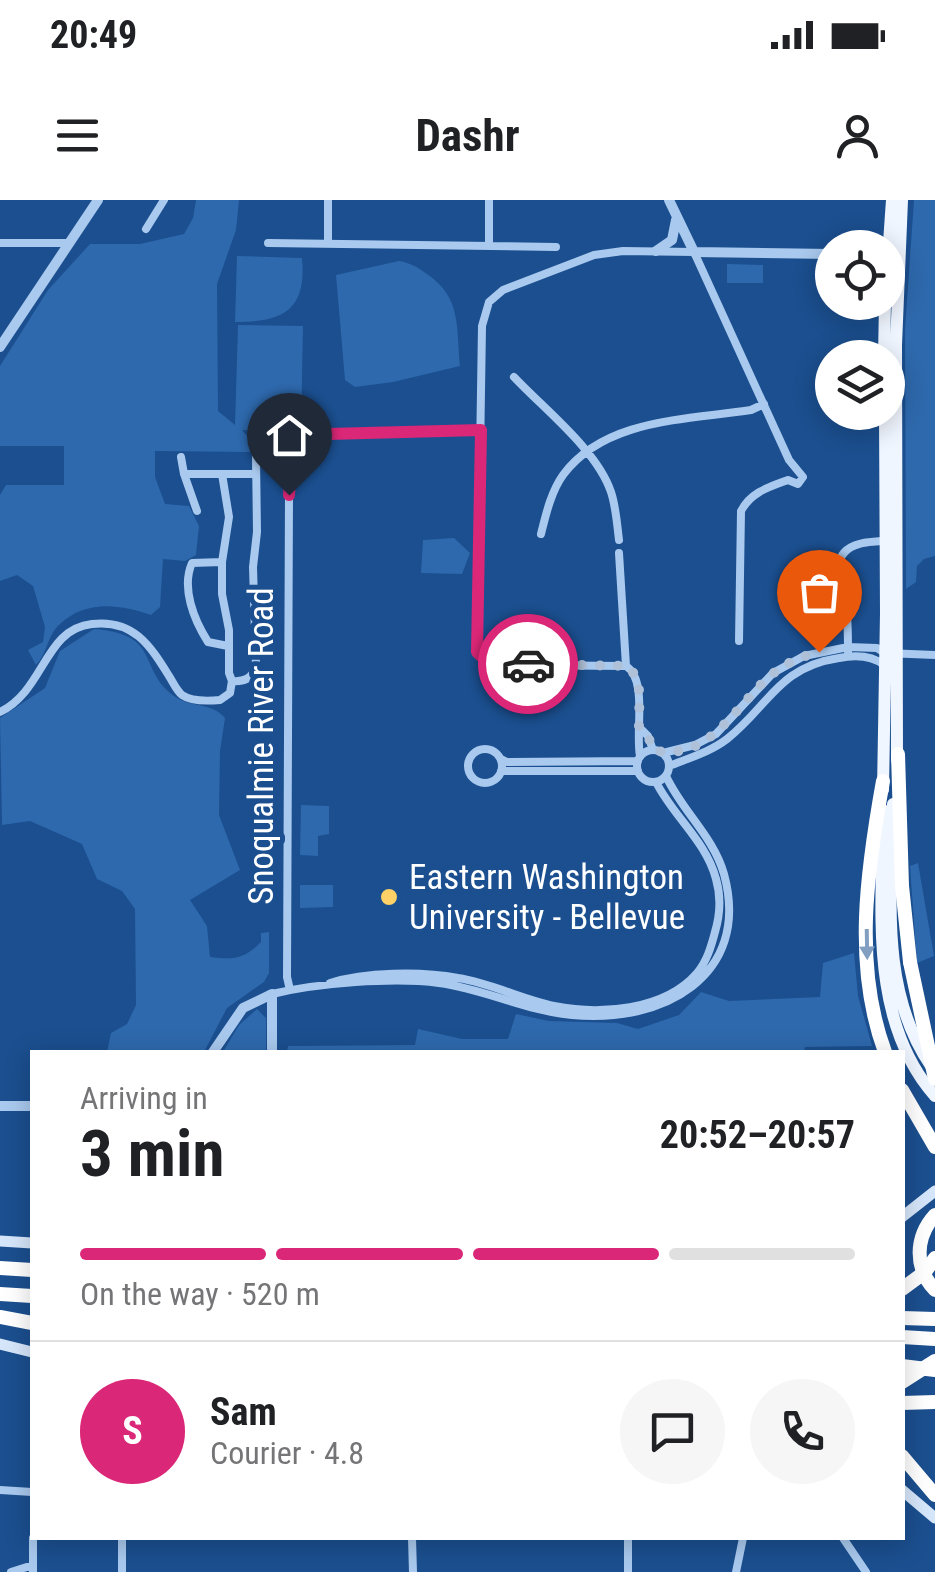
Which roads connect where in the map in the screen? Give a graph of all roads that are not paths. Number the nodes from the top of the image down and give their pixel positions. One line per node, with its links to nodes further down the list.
1 (98, 200): 12 (street)
2 (164, 200): 9 (street)
3 (328, 200): 15 (street)
4 (489, 200): 16 (street)
5 (669, 200): 8 (street)
6 (892, 200): 10 (main road)
7 (902, 200): 11 (main road)
8 (676, 214): 18 (street); 19 (street)
9 (146, 230)
10 (891, 230)
11 (896, 230)
12 (69, 242): 14 (street); 22 (street)
13 (268, 242): 15 (street)
14 (0, 243)
15 (328, 244): 16 (street)
16 (489, 246): 17 (street)
17 (556, 248)
18 (656, 251): 19 (street); 25 (street)
19 (694, 252): 20 (street); 24 (street)
20 (815, 254)
21 (890, 320): 38 (main road)
22 (0, 347)
23 (514, 377): 27 (street)
24 (764, 404): 27 (street); 30 (street)
25 (481, 430): 46 (street); 60 (street, Snoqualmie River Road)
26 (886, 430): 38 (main road)
27 (586, 452): 36 (street); 37 (street)
28 (181, 457): 31 (street)
29 (256, 457): 33 (street)
30 (789, 460): 34 (street); 34 (street)
31 (184, 474): 32 (street); 35 (street)
32 (222, 474): 33 (street); 40 (street)
33 (256, 474): 47 (street)
34 (788, 480): 41 (street)
35 (198, 510)
36 (541, 534)
37 (619, 540)
38 (891, 541): 43 (street); 45 (main road)
39 (619, 553): 46 (street)
40 (222, 562): 42 (street); 42 (street)
41 (739, 641)
42 (228, 646): 47 (street)
43 (848, 652): 45 (street); 50 (street); 54 (street)
44 (935, 654): 45 (street)
45 (890, 657): 51 (main road); 58 (main road)
46 (626, 666): 49 (street)
47 (232, 682): 48 (street)
48 (0, 712)
49 (639, 726): 50 (street); 53 (street)
50 (658, 752): 53 (street); 54 (street)
51 (898, 754): 58 (main road); 65 (highway, bridge)
52 (501, 759): 53 (street); 55 (street); 55 (street)
53 (639, 763): 55 (street); 57 (street)
54 (670, 766): 56 (street)
55 (501, 771)
56 (666, 776): 57 (street); 59 (street)
57 (656, 782): 59 (street)
58 (888, 784): 64 (highway, one-way to 64); 65 (main road); 67 (main road)
59 (325, 985): 60 (street)
60 (290, 990): 61 (street)
61 (272, 994): 62 (street); 63 (street)
62 (214, 1050)
63 (272, 1050)
64 (885, 1050)
65 (935, 1075)
66 (905, 1095): 70 (highway)
67 (935, 1096)
68 (0, 1106): 69 (street)
69 (30, 1106)
70 (935, 1148)
71 (935, 1191): 72 (main road)
72 (906, 1209)
73 (935, 1215): 81 (highway)
74 (0, 1241): 75 (main road)
75 (30, 1242)
76 (935, 1258): 79 (highway, bridge)
77 (0, 1268): 78 (highway)
78 (30, 1270)
79 (905, 1287)
80 (0, 1290): 82 (highway)
81 (935, 1290)
82 (30, 1293)
83 (935, 1311): 86 (highway)
84 (0, 1314): 85 (highway); 89 (highway)
85 (30, 1314)
86 (905, 1314)
87 (905, 1314): 88 (highway)
88 (935, 1319)
89 (30, 1322)
90 (905, 1337): 91 (highway)
91 (935, 1339)
92 (0, 1344): 93 (main road)
93 (30, 1352)
94 (935, 1362): 97 (highway, bridge)
95 (905, 1369): 96 (highway)
96 (935, 1372)
97 (905, 1380)
98 (935, 1402): 99 (highway)
99 (905, 1403)
100 (905, 1460): 104 (highway)
101 (0, 1490): 102 (street)
102 (30, 1491)
103 (905, 1493): 105 (main road)
104 (935, 1495)
105 (935, 1518)
106 (33, 1540): 112 (street)
107 (122, 1540): 114 (street)
108 (412, 1540): 115 (street)
109 (628, 1540): 116 (street)
110 (743, 1540): 117 (street)
111 (844, 1540): 118 (street)
112 (33, 1569): 113 (street)
113 (11, 1572)
114 (122, 1572)
115 (412, 1572)
116 (628, 1572)
117 (736, 1572)
118 (866, 1572)

